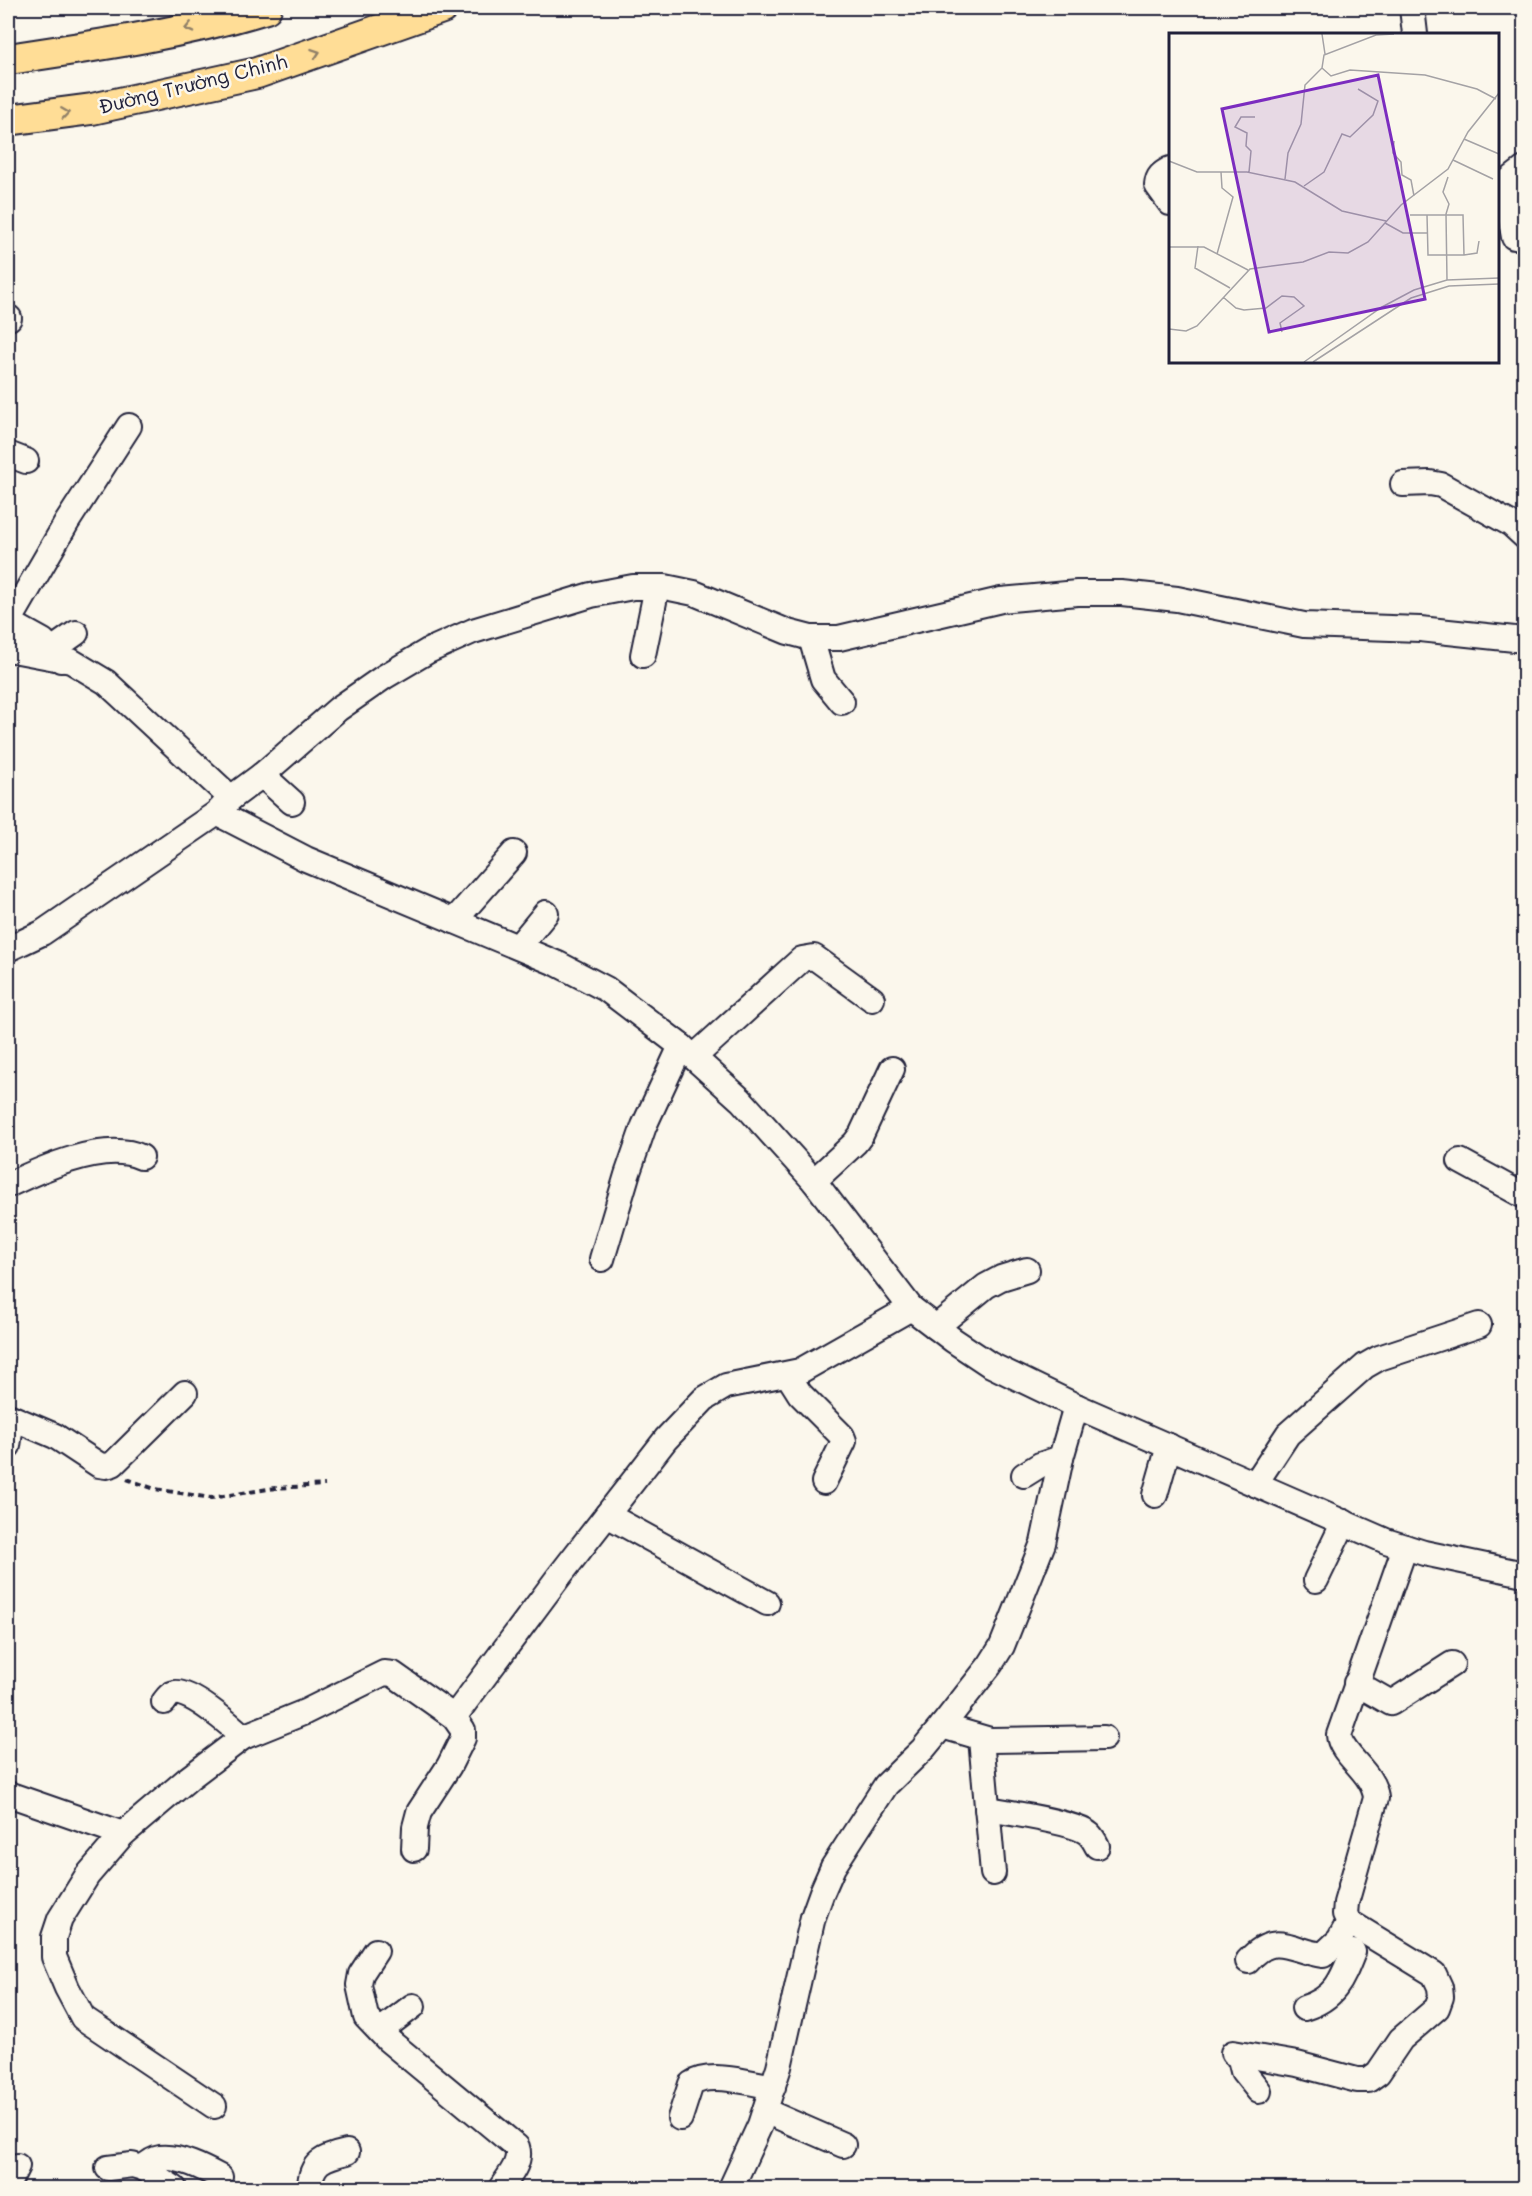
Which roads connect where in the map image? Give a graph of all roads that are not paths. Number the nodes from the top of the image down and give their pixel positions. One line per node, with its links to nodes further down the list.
1 (266, 8): 5 (main road, one-way to 5)
2 (442, 8): 6 (main road, Đường Trường Chinh, one-way to 2)
3 (1413, 8): 4 (street)
4 (1415, 33)
5 (8, 59)
6 (8, 120)
7 (1524, 168): 10 (street)
8 (1169, 170): 9 (street)
9 (1169, 202)
10 (1512, 239)
11 (129, 426): 19 (street)
12 (1403, 484): 13 (street)
13 (1524, 536)
14 (657, 587): 16 (street); 20 (street); 22 (street)
15 (76, 633): 19 (street)
16 (811, 638): 17 (street); 21 (street)
17 (1524, 640)
18 (8, 649): 19 (street)
19 (57, 655): 24 (street)
20 (643, 655)
21 (842, 702)
22 (262, 775): 23 (street); 24 (street)
23 (292, 802)
24 (224, 806): 27 (street); 29 (street)
25 (514, 853): 27 (street)
26 (546, 913): 28 (street)
27 (454, 921): 28 (street)
28 (518, 947): 31 (street)
29 (8, 949)
30 (872, 999): 31 (street)
31 (688, 1051): 35 (street); 38 (street)
32 (892, 1069): 35 (street)
33 (141, 1157): 36 (street)
34 (1460, 1161): 37 (street)
35 (814, 1181): 40 (street)
36 (8, 1185)
37 (1524, 1196)
38 (602, 1259)
39 (1027, 1270): 42 (street)
40 (911, 1308): 42 (street); 43 (street)
41 (1479, 1325): 53 (street)
42 (936, 1327): 45 (street)
43 (788, 1375): 52 (street); 55 (street)
44 (185, 1393): 46 (street)
45 (1076, 1406): 49 (street); 50 (street)
46 (8, 1416)
47 (8, 1421): 48 (street)
48 (8, 1446)
49 (1169, 1446): 53 (street); 54 (street)
50 (1061, 1458): 51 (street); 65 (street)
51 (1024, 1475)
52 (824, 1482)
53 (1255, 1484): 56 (street)
54 (1155, 1495)
55 (607, 1515): 60 (street); 64 (street)
56 (1344, 1522): 57 (street); 59 (street)
57 (1405, 1547): 58 (street); 62 (street)
58 (1524, 1574)
59 (1316, 1580)
60 (767, 1603)
61 (1452, 1664): 62 (street)
62 (1356, 1683): 75 (street)
63 (164, 1702): 66 (street)
64 (454, 1717): 66 (street); 73 (street)
65 (942, 1726): 68 (street); 81 (street)
66 (243, 1737): 71 (street)
67 (1104, 1738): 68 (street)
68 (981, 1739): 70 (street)
69 (8, 1794): 71 (street)
70 (987, 1809): 72 (street); 74 (street)
71 (123, 1834): 83 (street)
72 (1097, 1846)
73 (414, 1849)
74 (993, 1873)
75 (1355, 1936): 77 (street); 79 (street); 82 (street)
76 (376, 1951): 80 (street)
77 (1248, 1961)
78 (413, 2006): 80 (street)
79 (1304, 2008)
80 (380, 2031): 93 (street)
81 (773, 2087): 84 (street); 85 (street)
82 (1259, 2091)
83 (214, 2106)
84 (765, 2111): 86 (street); 94 (street)
85 (680, 2118)
86 (843, 2145)
87 (347, 2152): 92 (street)
88 (108, 2168): 89 (street)
89 (143, 2168): 90 (street); 91 (street)
90 (220, 2177)
91 (174, 2188)
92 (310, 2188)
93 (501, 2188)
94 (731, 2188)

